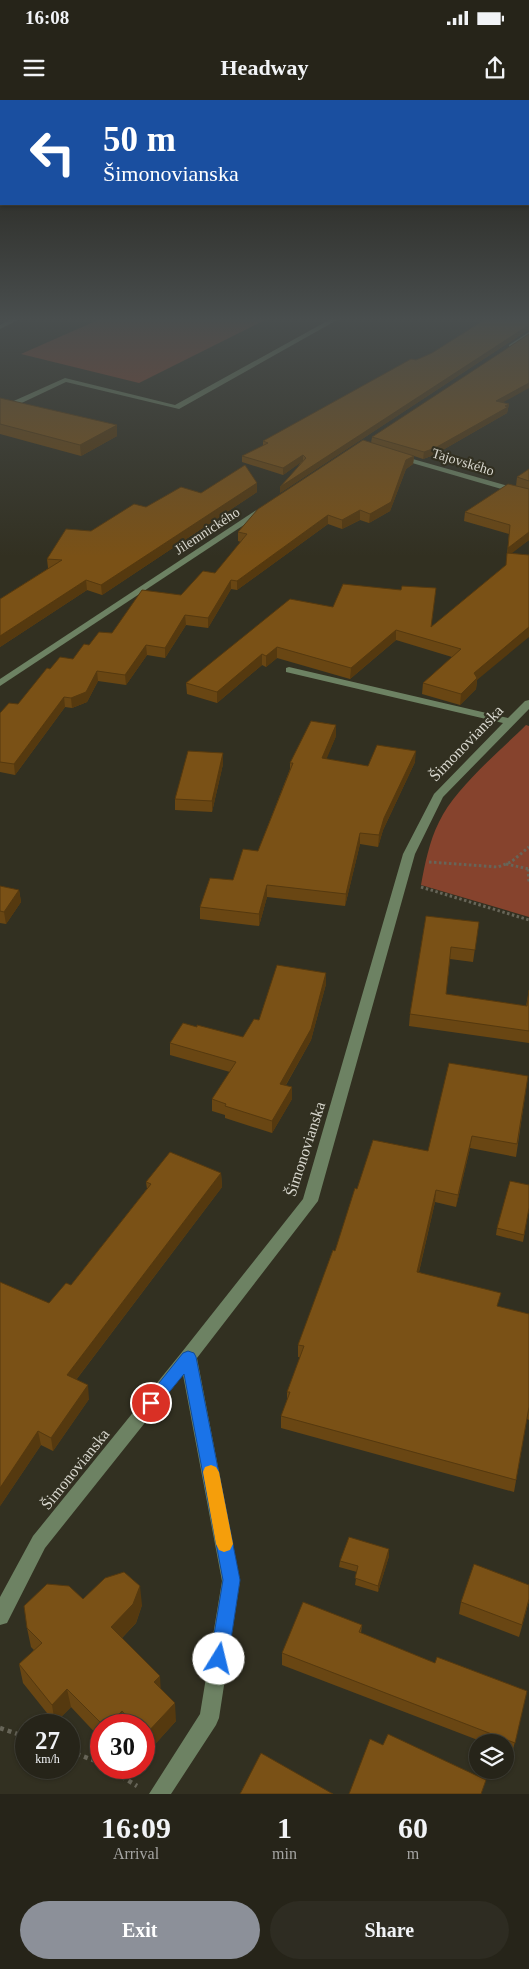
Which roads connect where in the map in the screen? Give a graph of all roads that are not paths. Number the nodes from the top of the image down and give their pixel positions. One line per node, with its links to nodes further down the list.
1 (23, 399): 4 (street)
2 (143, 399): 3 (street)
3 (190, 399)
4 (0, 404)
5 (390, 454): 6 (street, Tajovského)
6 (529, 495)
7 (272, 504): 9 (street, Jilemnického)
8 (289, 670): 11 (street)
9 (0, 683)
10 (529, 703): 11 (street, Šimonovianska)
11 (510, 722): 12 (street, Šimonovianska)
12 (188, 1357): 13 (street, Šimonovianska); 14 (street)
13 (0, 1616)
14 (159, 1794)

